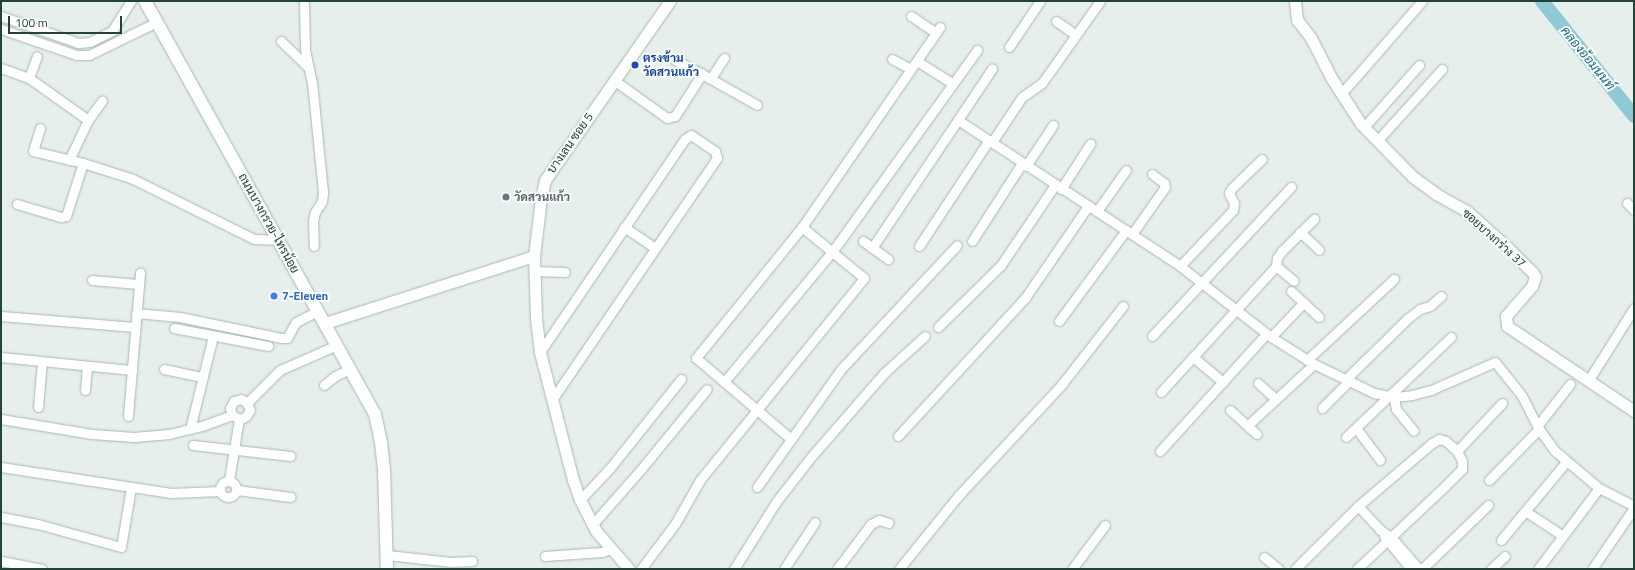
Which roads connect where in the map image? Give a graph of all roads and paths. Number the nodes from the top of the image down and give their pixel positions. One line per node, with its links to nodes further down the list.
1 (131, 1): 14 (street)
2 (145, 1): 12 (main road, ถนนบางกรวย-ไทรน้อย)
3 (304, 1): 28 (street)
4 (670, 1): 35 (street, บางเลน ซอย 5)
5 (1040, 1): 20 (street)
6 (1100, 1): 16 (street)
7 (1294, 1): 37 (street, ซอยบางกร่าง 37)
8 (1422, 1): 37 (street)
9 (1, 16): 15 (street)
10 (911, 16): 26 (street)
11 (1056, 21): 16 (street)
12 (157, 22): 17 (street); 66 (main road, ถนนบางกรวย-ไทรน้อย)
13 (1, 29): 19 (street)
14 (112, 31): 15 (street); 17 (street)
15 (49, 33): 19 (street)
16 (1076, 36): 45 (street)
17 (117, 41): 19 (street)
18 (281, 41): 28 (street)
19 (44, 44)
20 (1009, 47)
21 (977, 50): 36 (street)
22 (37, 56): 34 (street)
23 (724, 58): 33 (street)
24 (892, 59): 30 (street)
25 (675, 60): 33 (street)
26 (917, 60): 30 (street); 36 (street)
27 (1419, 66): 43 (street)
28 (308, 67): 70 (street)
29 (1, 68): 34 (street)
30 (911, 69): 63 (street)
31 (992, 69): 41 (street)
32 (1442, 69): 46 (street)
33 (706, 76): 35 (street); 39 (street)
34 (29, 78): 40 (street)
35 (615, 81): 76 (street, บางเลน ซอย 5)
36 (952, 83): 75 (street)
37 (1341, 94): 43 (street, ซอยบางกร่าง 37)
38 (102, 101): 40 (street)
39 (757, 105)
40 (88, 120): 49 (street)
41 (958, 120): 45 (street); 73 (street)
42 (1053, 125): 51 (street)
43 (1364, 127): 46 (street, ซอยบางกร่าง 37)
44 (40, 128): 49 (street)
45 (990, 141): 51 (street); 71 (street)
46 (1377, 141): 122 (street, ซอยบางกร่าง 37)
47 (1090, 144): 54 (street)
48 (1262, 159): 78 (street)
49 (68, 160): 50 (street)
50 (83, 163): 56 (street); 66 (street)
51 (1024, 164): 54 (street); 68 (street)
52 (1126, 170): 60 (street)
53 (1152, 174): 64 (street)
54 (1058, 187): 58 (street); 101 (street)
55 (1290, 187): 86 (street)
56 (16, 204)
57 (1627, 204): 59 (street)
58 (1088, 206): 60 (street); 150 (street)
59 (1634, 210)
60 (1097, 211): 64 (street)
61 (1314, 219): 65 (street)
62 (624, 227): 72 (street); 72 (street); 110 (street)
63 (802, 228): 75 (street); 123 (street)
64 (1129, 232): 78 (street); 98 (street)
65 (1300, 232): 74 (street); 79 (street)
66 (278, 240): 94 (main road, ถนนบางกรวย-ไทรน้อย)
67 (863, 241): 73 (street)
68 (972, 241)
69 (957, 245): 152 (street)
70 (314, 246)
71 (919, 246)
72 (655, 248): 133 (street)
73 (872, 248): 77 (street)
74 (1319, 250)
75 (832, 252): 123 (street); 138 (street)
76 (534, 256): 80 (street, บางเลน ซอย 5); 99 (street)
77 (888, 259)
78 (1180, 266): 86 (street)
79 (1276, 266): 85 (street); 93 (street)
80 (534, 271): 81 (street); 110 (street, บางเลน ซอย 5)
81 (565, 272)
82 (140, 273): 87 (street)
83 (1394, 279): 114 (street)
84 (92, 280): 87 (street)
85 (1294, 281)
86 (1202, 282): 93 (street); 105 (street)
87 (138, 284): 95 (street)
88 (1291, 291): 90 (street)
89 (1441, 296): 121 (street)
90 (1304, 303): 97 (street); 106 (street)
91 (1123, 306): 196 (street)
92 (1634, 308): 122 (street)
93 (1235, 310): 106 (street); 112 (street)
94 (318, 311): 95 (street); 99 (main road, ถนนบางกรวย-ไทรน้อย)
95 (136, 314): 100 (street)
96 (1, 316): 100 (street)
97 (1319, 317)
98 (1059, 321)
99 (325, 323): 108 (main road, ถนนบางกรวย-ไทรน้อย)
100 (135, 327): 118 (street)
101 (938, 327)
102 (174, 328): 103 (street)
103 (213, 336): 109 (street); 119 (street)
104 (925, 336): 193 (street)
105 (1152, 336)
106 (1269, 336): 114 (street); 124 (street)
107 (1452, 337): 131 (street)
108 (337, 345): 117 (main road, ถนนบางกรวย-ไทรน้อย); 134 (street)
109 (268, 346)
110 (540, 352): 133 (street, บางเลน ซอย 5)
111 (1, 357): 113 (street)
112 (1192, 357): 124 (street); 130 (street)
113 (42, 361): 115 (street); 136 (street)
114 (1310, 362): 121 (street); 132 (street)
115 (87, 366): 118 (street); 129 (street)
116 (164, 369): 119 (street)
117 (350, 369): 127 (street); 183 (main road, ถนนบางกรวย-ไทรน้อย)
118 (132, 370): 141 (street)
119 (203, 377): 147 (street)
120 (681, 379): 169 (street)
121 (1348, 380): 131 (street); 137 (street)
122 (1588, 381): 140 (street, ซอยบางกร่าง 37)
123 (724, 382): 138 (street)
124 (1224, 382): 155 (street)
125 (1258, 383): 132 (street)
126 (1570, 384): 145 (street)
127 (324, 385)
128 (707, 388): 178 (street)
129 (85, 390)
130 (1161, 392)
131 (1392, 397): 145 (street); 146 (street); 148 (street)
132 (1276, 399): 144 (street)
133 (552, 400): 169 (street, บางเลน ซอย 5)
134 (247, 403): 142 (street); 142 (street)
135 (1502, 403): 156 (street)
136 (38, 407)
137 (1322, 408)
138 (757, 409): 152 (street); 192 (street)
139 (1230, 410): 144 (street)
140 (1634, 411)
141 (128, 416)
142 (236, 417): 147 (street); 154 (street)
143 (1, 419): 147 (street)
144 (1248, 425): 149 (street)
145 (1538, 427): 159 (street); 162 (street)
146 (1356, 428): 151 (street); 158 (street)
147 (190, 429)
148 (1414, 431)
149 (1257, 434)
150 (898, 436)
151 (1346, 437)
152 (792, 439): 163 (street)
153 (193, 445): 154 (street)
154 (234, 450): 157 (street); 161 (street)
155 (1160, 451)
156 (1457, 451): 171 (street); 180 (street)
157 (290, 456)
158 (1380, 460)
159 (1566, 462): 165 (street); 173 (street)
160 (1, 466): 164 (street)
161 (229, 480): 166 (street); 167 (street)
162 (1489, 480)
163 (757, 487)
164 (131, 488): 167 (street); 174 (street)
165 (1599, 488): 172 (street); 179 (street)
166 (237, 490): 167 (street); 168 (street)
167 (220, 491)
168 (291, 496)
169 (580, 500): 178 (street, บางเลน ซอย 5)
170 (1488, 505): 203 (street)
171 (1358, 506): 180 (street); 199 (street)
172 (1634, 507): 206 (street)
173 (1525, 511): 179 (street); 181 (street)
174 (1, 517)
175 (815, 522): 194 (street)
176 (889, 523): 195 (street)
177 (1105, 524): 197 (street)
178 (592, 525): 182 (street, บางเลน ซอย 5)
179 (1563, 536): 205 (street)
180 (1388, 539): 200 (street); 201 (street); 202 (street)
181 (1501, 540)
182 (610, 548): 184 (street); 191 (street, บางเลน ซอย 5)
183 (387, 555): 187 (street); 190 (main road, ถนนบางกรวย-ไทรน้อย)
184 (545, 556)
185 (1505, 556): 204 (street)
186 (1264, 557): 198 (street)
187 (472, 560)
188 (1, 561): 189 (street)
189 (42, 569)
190 (387, 569)
191 (629, 569)
192 (641, 569)
193 (734, 569)
194 (784, 569)
195 (837, 569)
196 (899, 569)
197 (1072, 569)
198 (1279, 569)
199 (1294, 569)
200 (1357, 569)
201 (1411, 569)
202 (1419, 569)
203 (1422, 569)
204 (1491, 569)
205 (1538, 569)
206 (1592, 569)

